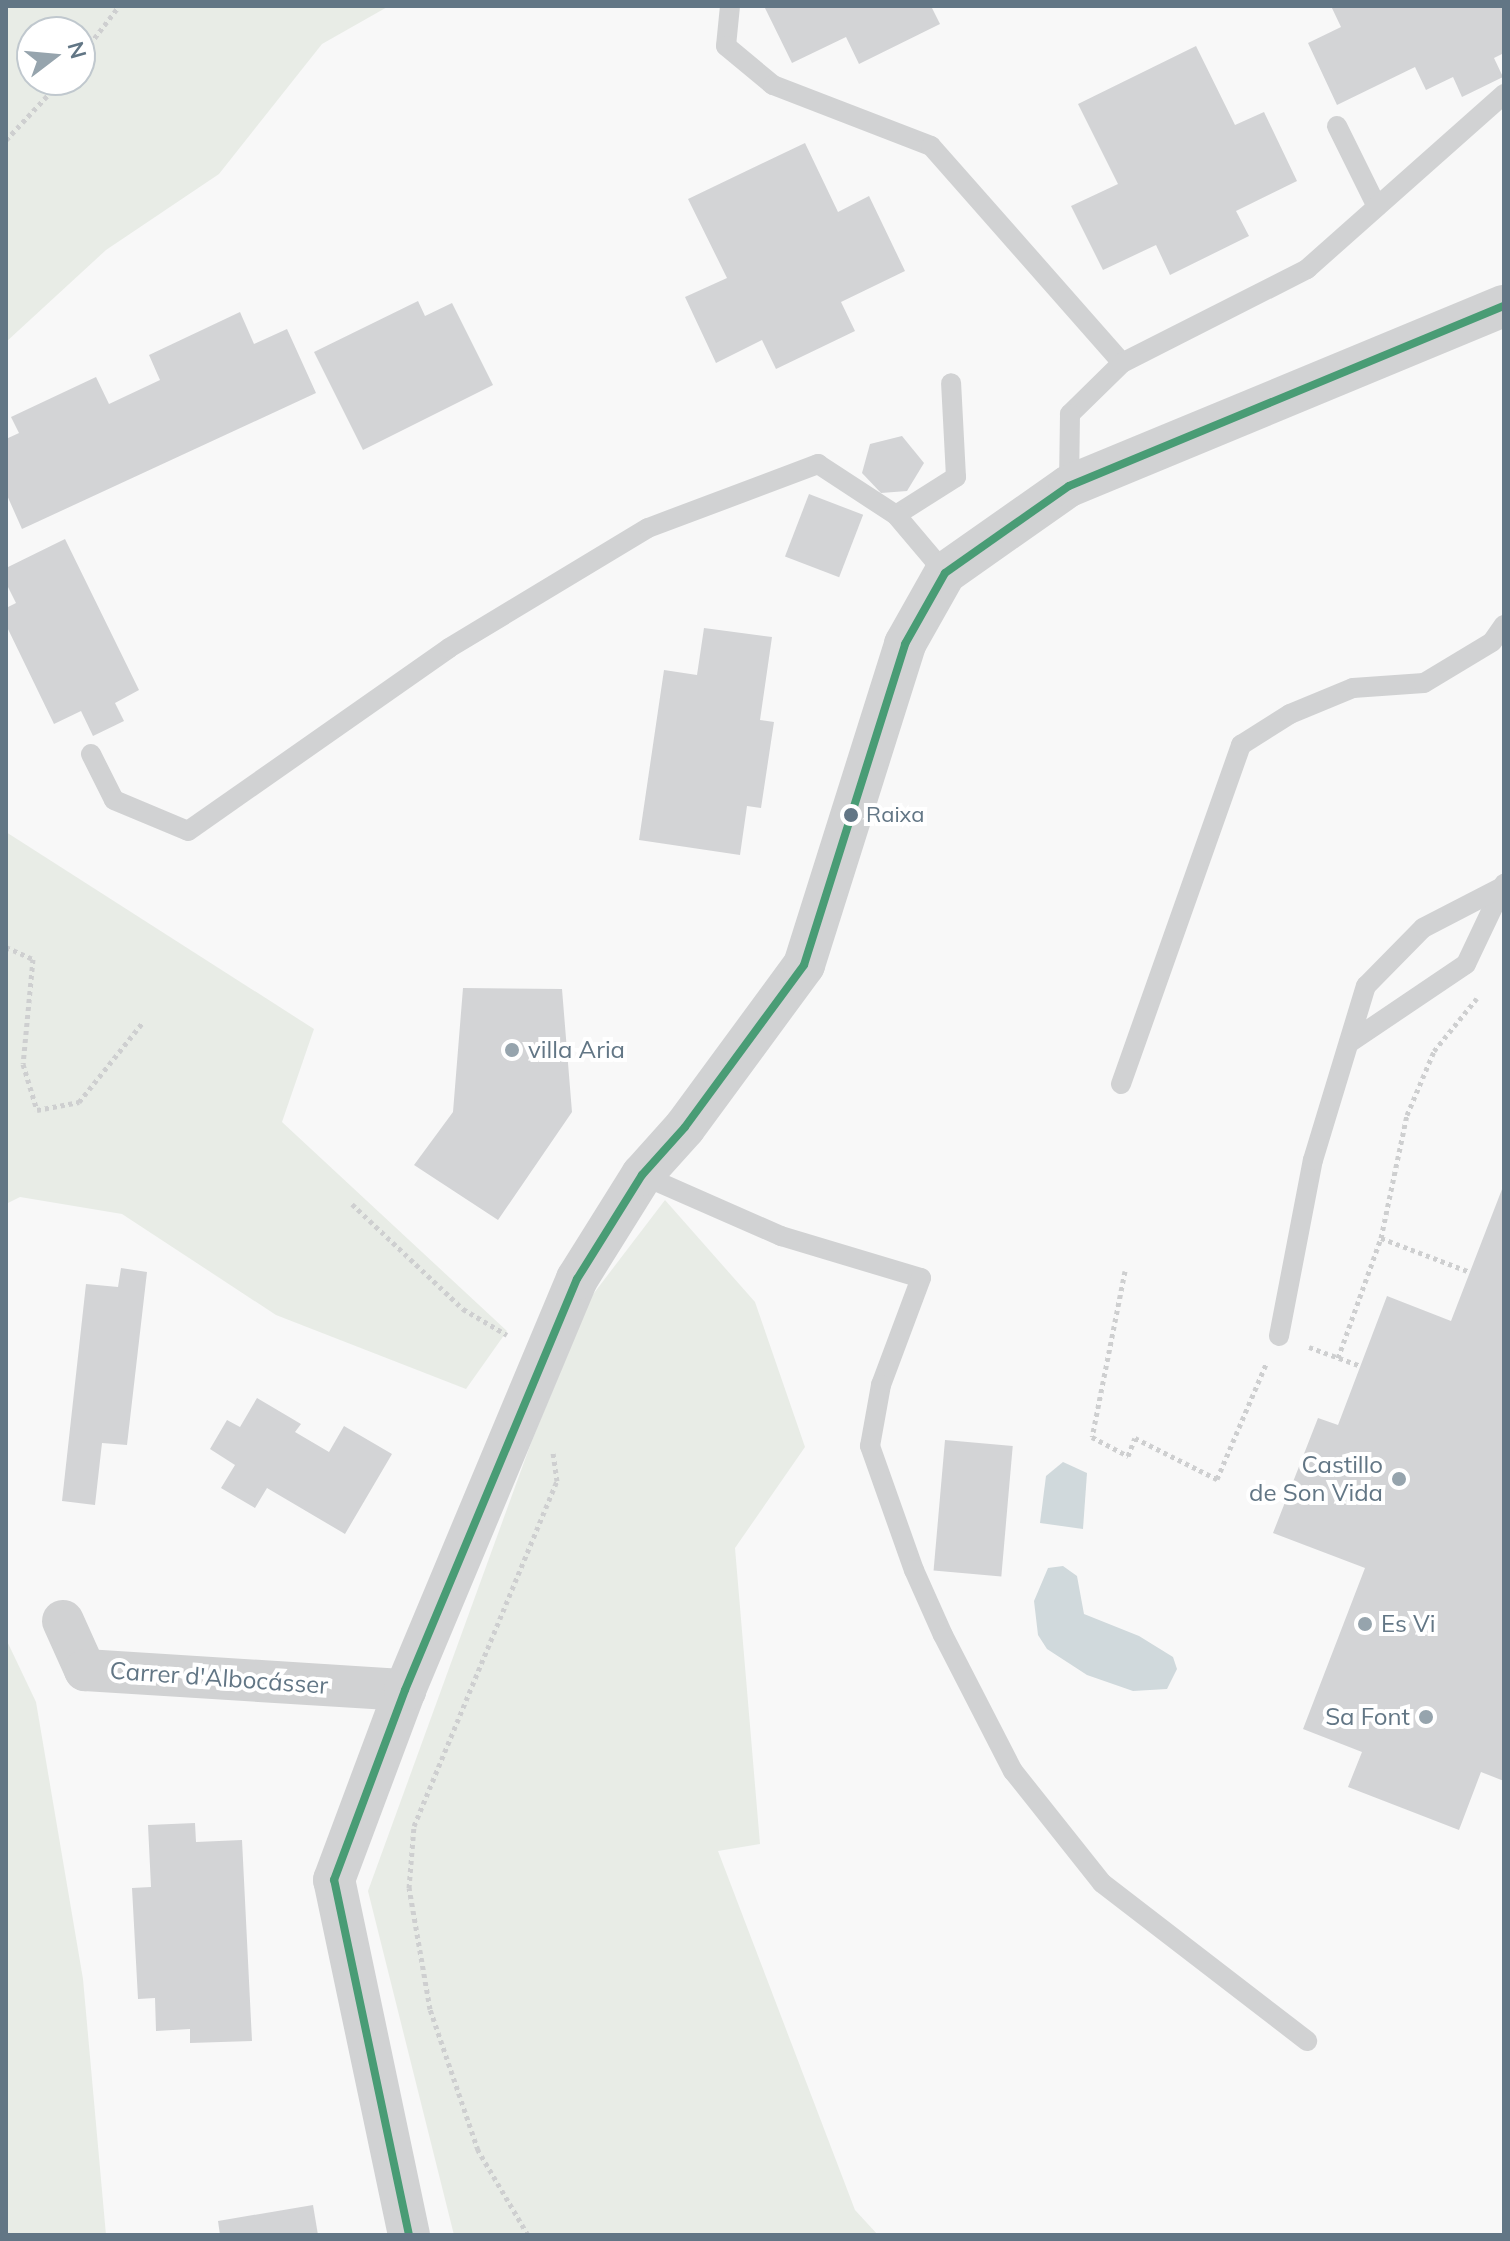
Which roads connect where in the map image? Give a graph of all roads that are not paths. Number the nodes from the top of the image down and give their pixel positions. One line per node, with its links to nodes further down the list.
1 (730, 6): 6 (lane)
2 (1504, 94): 4 (lane)
3 (1337, 126): 4 (lane)
4 (1377, 207): 6 (lane)
5 (1504, 306): 8 (street)
6 (1122, 363): 8 (lane)
7 (951, 383): 9 (lane)
8 (1069, 486): 10 (street)
9 (896, 515): 10 (lane); 12 (lane)
10 (945, 573): 16 (street)
11 (1504, 625): 15 (lane)
12 (91, 754)
13 (1503, 885): 14 (lane); 14 (lane)
14 (1349, 1043): 17 (lane)
15 (1121, 1084)
16 (642, 1175): 19 (street); 20 (lane)
17 (1279, 1336)
18 (63, 1621): 19 (street, Carrer d'Albocásser)
19 (405, 1690): 21 (street)
20 (1307, 2041)
21 (409, 2235)

